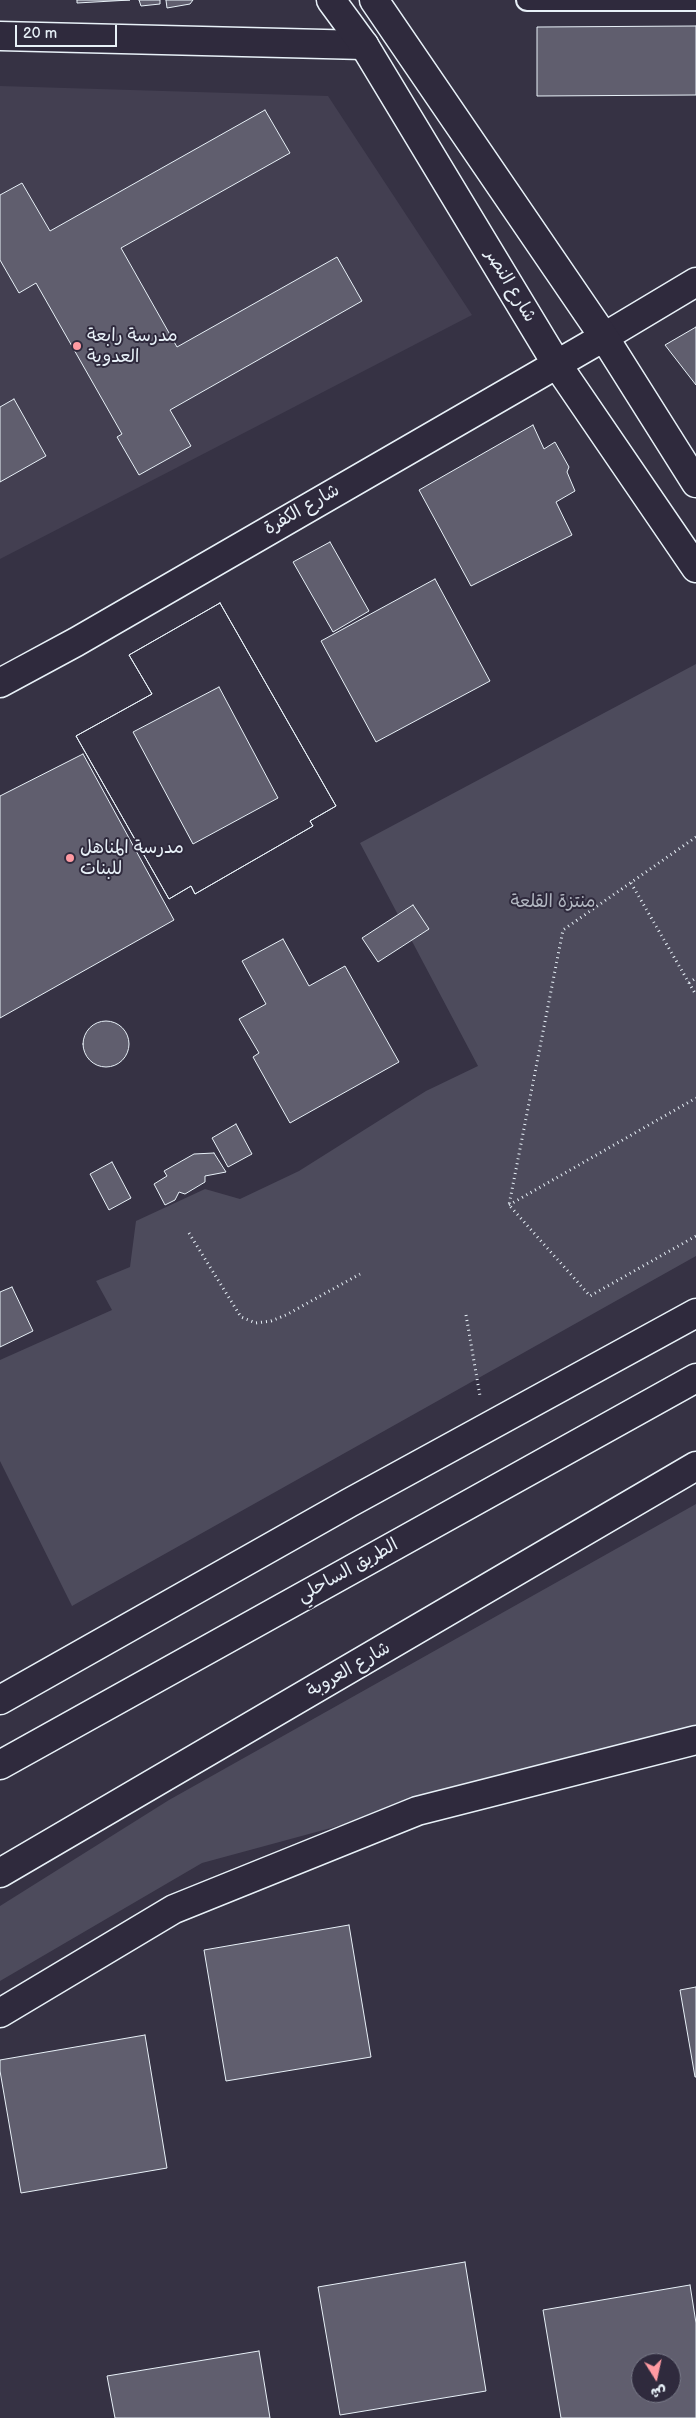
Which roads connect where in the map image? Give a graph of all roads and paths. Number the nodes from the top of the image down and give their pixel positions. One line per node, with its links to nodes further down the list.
1 (331, 0): 6 (main road, شارع النصر)
2 (374, 0): 8 (main road)
3 (527, 0): 4 (lane)
4 (696, 0)
5 (0, 36): 6 (main road)
6 (364, 45): 9 (main road, شارع النصر)
7 (696, 282): 8 (main road, شارع الكفرة)
8 (604, 337): 9 (main road, شارع الكفرة); 10 (main road)
9 (556, 363): 11 (main road, شارع النصر); 12 (main road, شارع الكفرة)
10 (696, 483)
11 (696, 568)
12 (0, 683)
13 (696, 837): 14 (path)
14 (631, 883): 16 (path); 19 (path)
15 (696, 978): 16 (path)
16 (689, 983): 17 (path)
17 (696, 995)
18 (696, 1098): 19 (path)
19 (509, 1205): 21 (path)
20 (189, 1234): 22 (path)
21 (696, 1236)
22 (360, 1274)
23 (696, 1313): 26 (main road)
24 (466, 1315): 26 (path)
25 (696, 1378): 30 (main road, الطريق الساحلي)
26 (485, 1429): 28 (main road)
27 (696, 1466): 31 (main road, شارع العروبة)
28 (0, 1700)
29 (696, 1740): 32 (main road)
30 (0, 1765)
31 (0, 1873)
32 (0, 2013)

